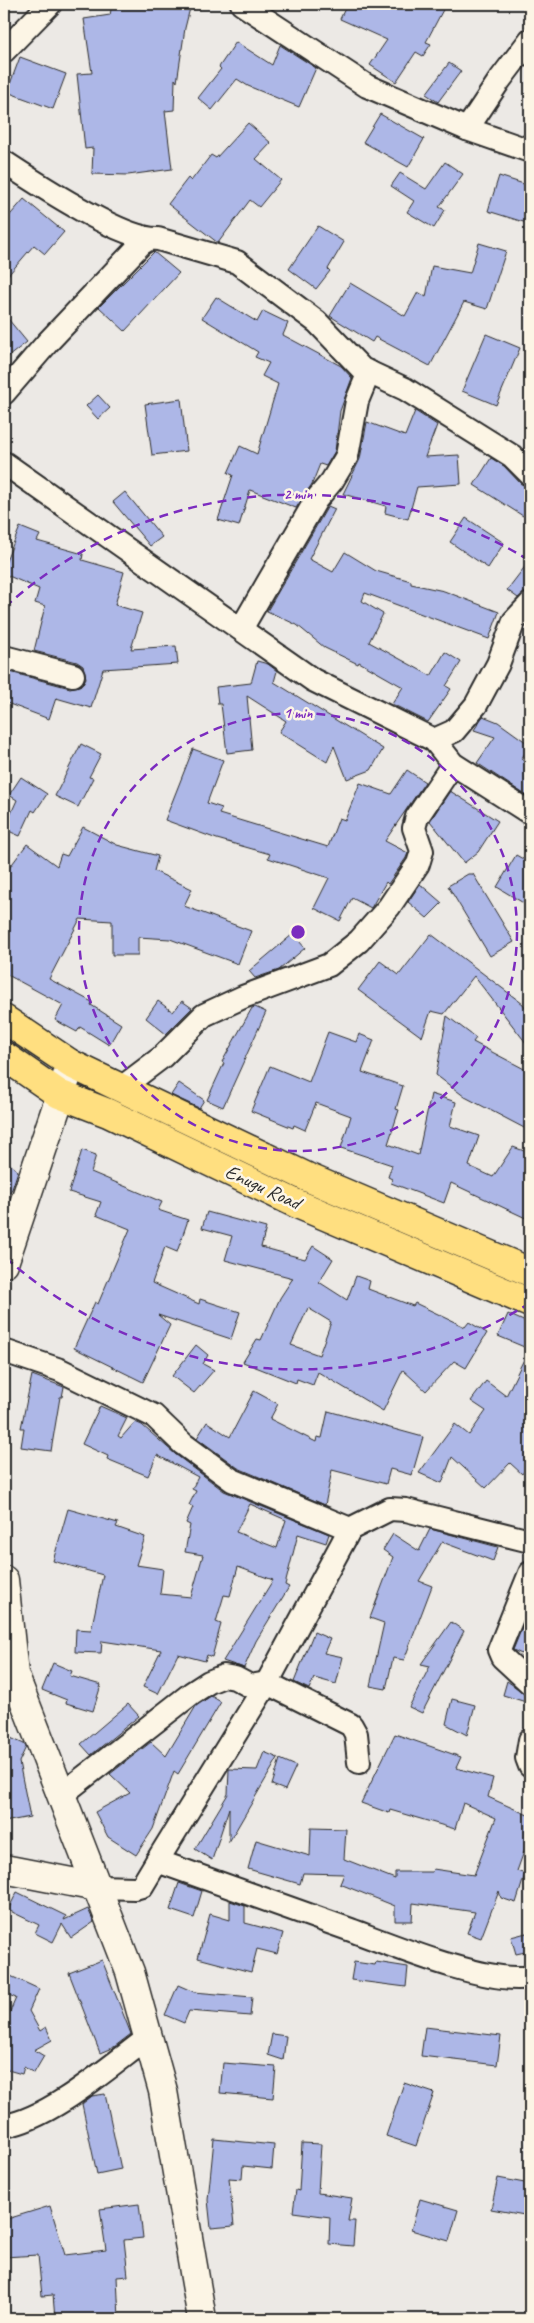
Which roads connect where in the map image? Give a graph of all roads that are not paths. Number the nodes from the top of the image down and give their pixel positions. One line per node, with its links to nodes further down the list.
1 (50, 4): 4 (street)
2 (242, 4): 5 (street)
3 (530, 40): 5 (street)
4 (4, 51)
5 (467, 129): 6 (street)
6 (530, 151)
7 (4, 162): 8 (street)
8 (149, 239): 9 (street); 10 (street)
9 (369, 372): 12 (street); 14 (street)
10 (4, 393)
11 (4, 463): 14 (street)
12 (530, 474)
13 (530, 604): 17 (street)
14 (241, 629): 17 (street)
15 (4, 657): 16 (street)
16 (73, 675)
17 (434, 740): 18 (street)
18 (453, 764): 19 (street); 23 (street)
19 (530, 813)
20 (4, 1019): 22 (main road)
21 (4, 1056): 24 (main road, Enugu Road)
22 (71, 1064): 23 (main road); 24 (street)
23 (121, 1088): 26 (main road)
24 (59, 1094): 25 (street); 27 (main road, Enugu Road)
25 (4, 1263)
26 (530, 1272)
27 (530, 1303)
28 (4, 1351): 29 (street)
29 (350, 1529): 30 (street); 33 (street)
30 (530, 1542)
31 (530, 1573): 34 (street)
32 (4, 1580): 38 (street)
33 (267, 1683): 36 (street); 38 (street); 39 (street)
34 (530, 1683)
35 (530, 1740): 37 (street)
36 (359, 1762)
37 (530, 1766)
38 (60, 1796): 41 (street)
39 (157, 1861): 41 (street); 42 (street)
40 (4, 1869): 41 (street)
41 (97, 1887): 43 (street)
42 (530, 1977)
43 (148, 2038): 44 (street); 45 (street)
44 (4, 2126)
45 (202, 2319)

